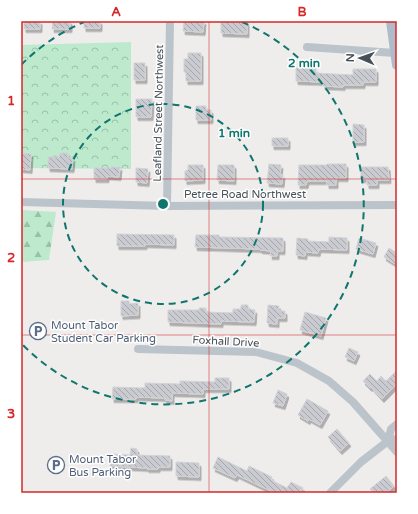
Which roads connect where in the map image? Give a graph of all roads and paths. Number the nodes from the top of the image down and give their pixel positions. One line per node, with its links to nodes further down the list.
1 (170, 21): 8 (street, Leafland Street Northwest)
2 (391, 21): 4 (main road)
3 (307, 47): 4 (street)
4 (395, 53): 5 (main road)
5 (397, 65)
6 (21, 202): 8 (street, Petree Road Northwest)
7 (397, 205): 8 (street, Petree Road Northwest)
8 (167, 206)
9 (138, 350): 12 (street, Foxhall Drive)
10 (397, 424): 12 (street)
11 (397, 439): 12 (street)
12 (388, 441): 13 (street, Foxhall Drive); 14 (street)
13 (397, 452)
14 (330, 493)

